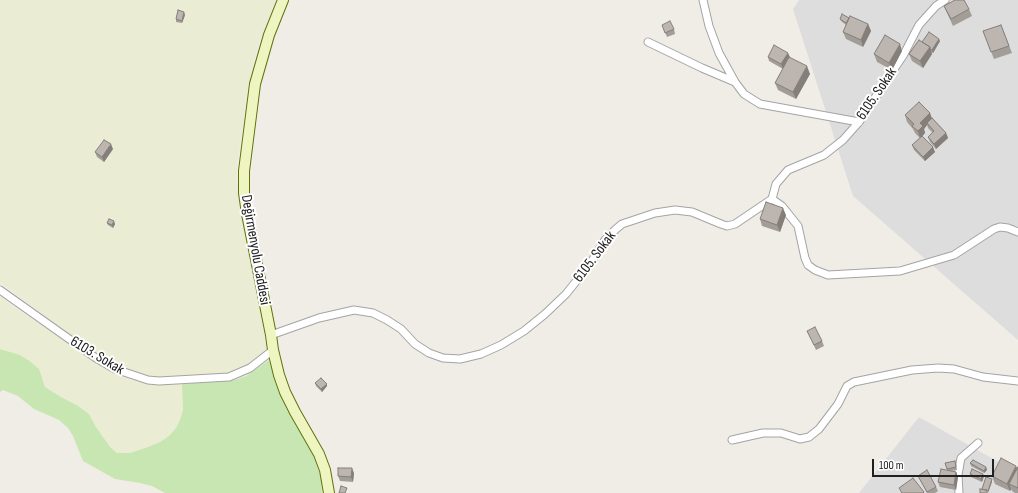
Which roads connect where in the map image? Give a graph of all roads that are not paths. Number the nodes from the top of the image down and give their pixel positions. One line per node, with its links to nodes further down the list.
1 (283, 0): 10 (street, Değirmenyolu Caddesi)
2 (703, 0): 5 (street)
3 (945, 0): 6 (street, 6105. Sokak)
4 (648, 42): 5 (street)
5 (735, 82): 6 (street)
6 (859, 122): 7 (street, 6105. Sokak)
7 (772, 199): 8 (street); 10 (street, 6105. Sokak)
8 (1018, 232)
9 (0, 290): 11 (street, 6103. Sokak)
10 (271, 335): 11 (street, Değirmenyolu Caddesi)
11 (273, 350): 15 (street, Değirmenyolu Caddesi)
12 (1018, 381): 13 (street)
13 (732, 440)
14 (978, 443): 16 (street)
15 (329, 493)
16 (959, 493)

